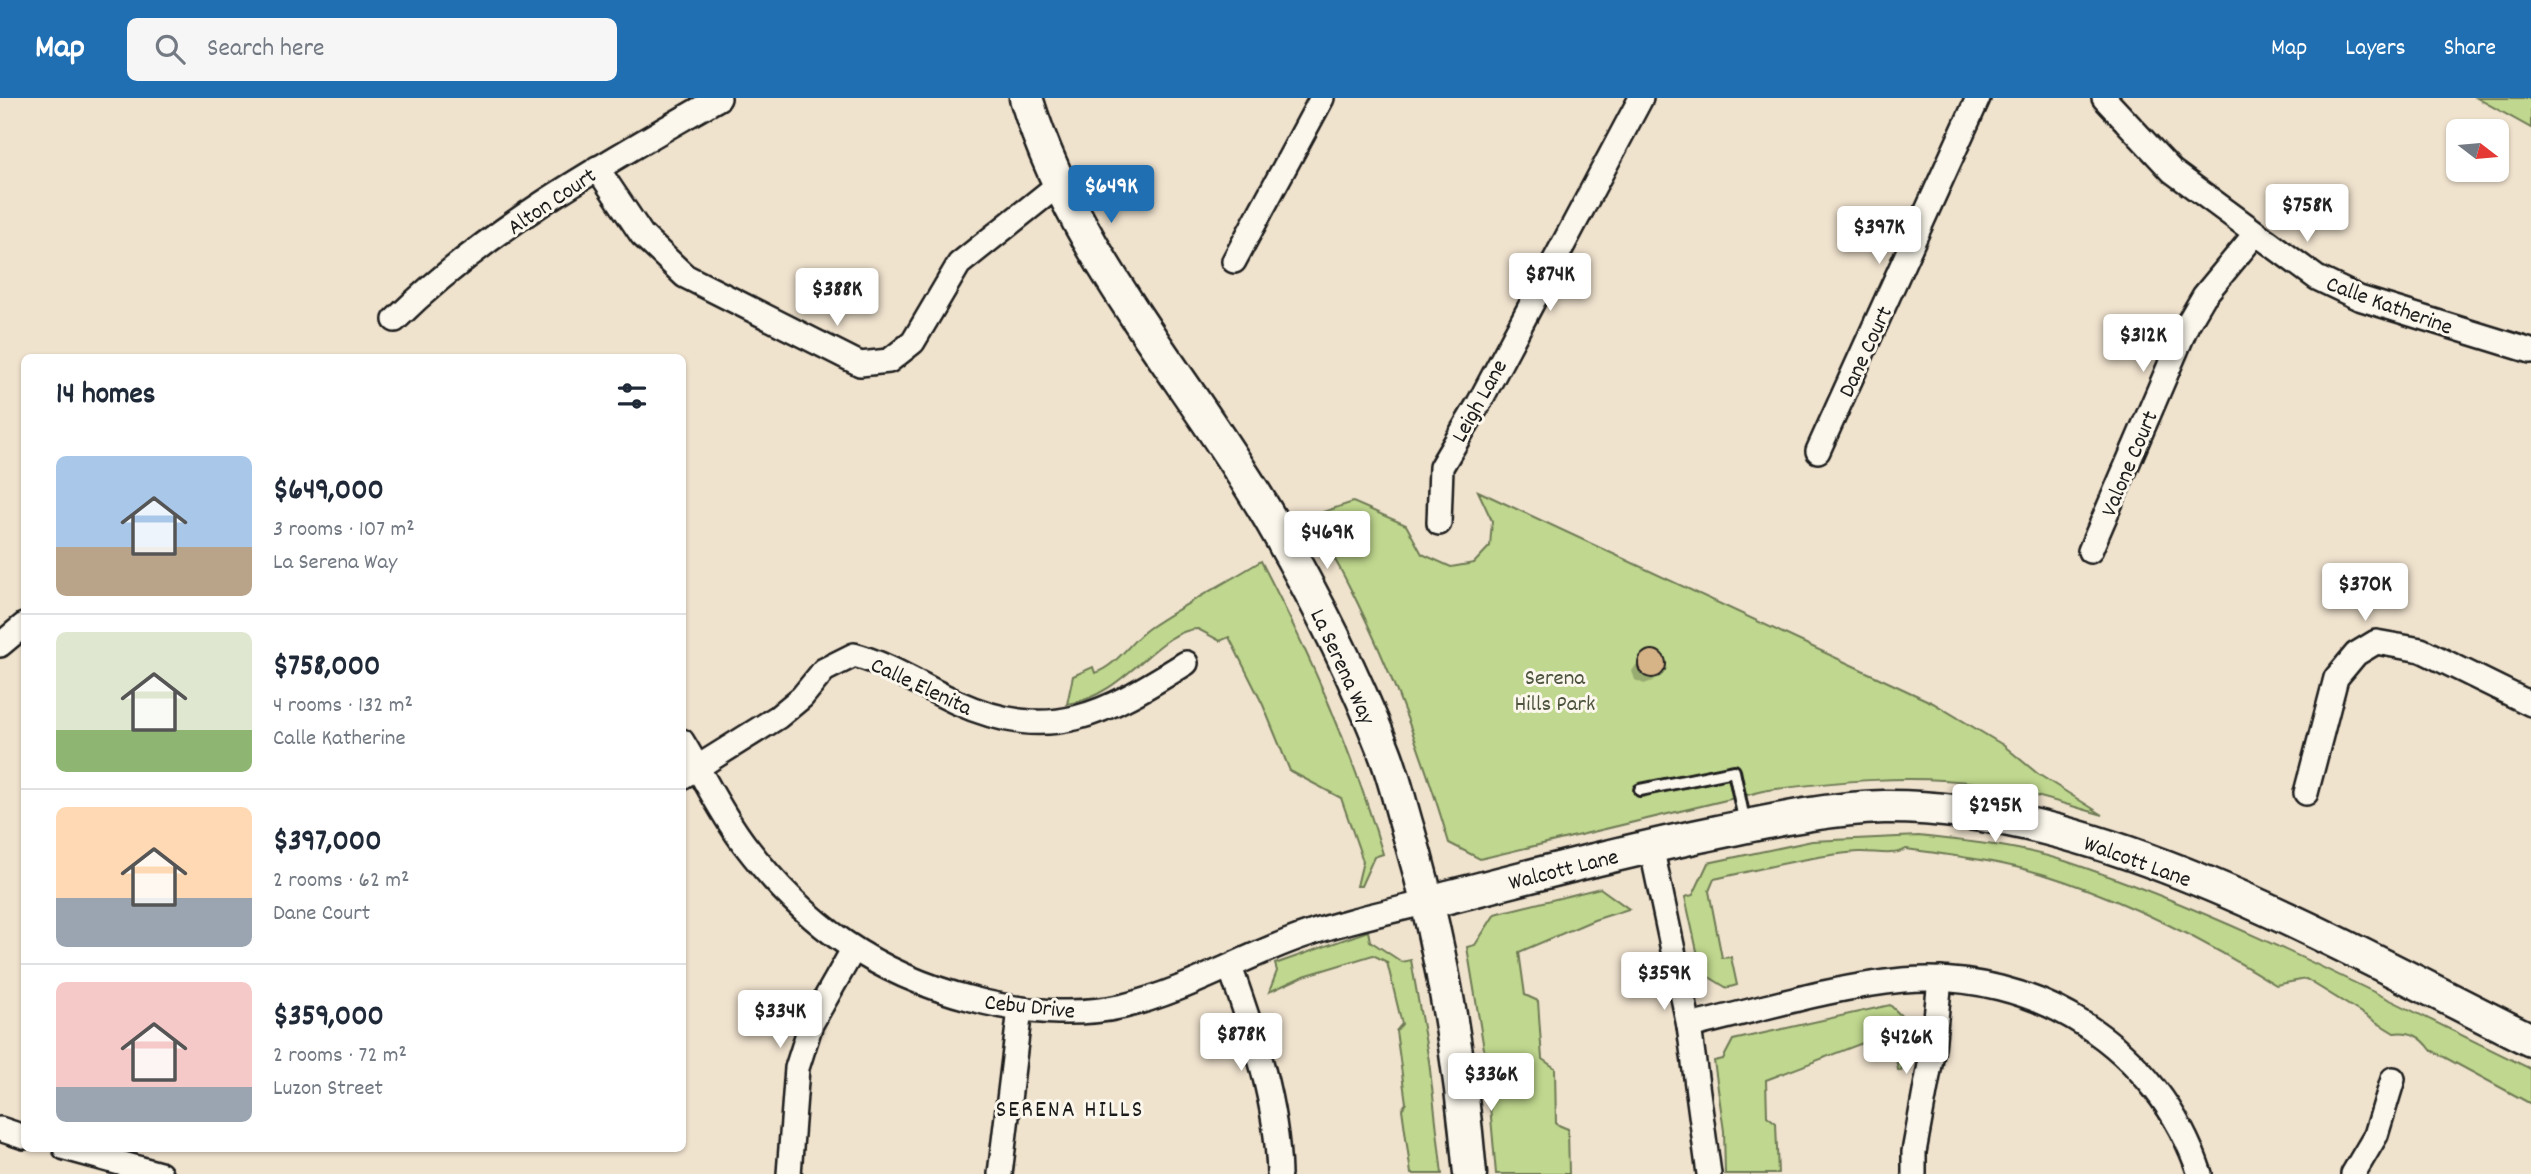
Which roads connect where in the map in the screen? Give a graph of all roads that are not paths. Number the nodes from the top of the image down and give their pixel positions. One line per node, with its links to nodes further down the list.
1 (719, 98): 7 (street, Alton Court)
2 (1026, 98): 8 (main road, La Serena Way)
3 (1322, 98): 10 (street)
4 (1641, 98): 14 (street, Leigh Lane)
5 (1978, 98): 13 (street, Dane Court)
6 (2104, 98): 9 (street, Calle Katherine)
7 (597, 168): 8 (street); 11 (street, Alton Court)
8 (1058, 185): 25 (main road, La Serena Way)
9 (2256, 233): 12 (street, Calle Katherine); 15 (street, Valone Court)
10 (1234, 261)
11 (395, 320)
12 (2531, 351)
13 (1818, 451)
14 (1439, 523)
15 (2090, 551)
16 (21, 628): 17 (street)
17 (0, 645)
18 (1186, 663): 20 (street, Calle Elenita)
19 (2531, 704): 22 (street)
20 (690, 772): 26 (street, Cebu Drive)
21 (1640, 790): 23 (lane)
22 (2306, 793)
23 (1745, 827): 24 (main road, Walcott Lane); 31 (main road, Walcott Lane)
24 (1651, 846): 25 (main road, Walcott Lane); 30 (street)
25 (1429, 902): 27 (street, Cebu Drive); 40 (main road, La Serena Way)
26 (853, 950): 29 (street, Cebu Drive); 37 (street)
27 (1230, 967): 29 (street, Cebu Drive); 39 (street)
28 (1940, 979): 30 (street); 42 (street); 43 (street)
29 (1020, 1009): 38 (street)
30 (1689, 1026): 41 (street)
31 (2530, 1036)
32 (2393, 1079): 44 (street)
33 (0, 1129): 34 (street)
34 (21, 1135)
35 (90, 1152): 36 (street)
36 (160, 1174)
37 (789, 1174)
38 (1000, 1174)
39 (1279, 1174)
40 (1470, 1174)
41 (1709, 1174)
42 (1914, 1174)
43 (2200, 1174)
44 (2353, 1174)

